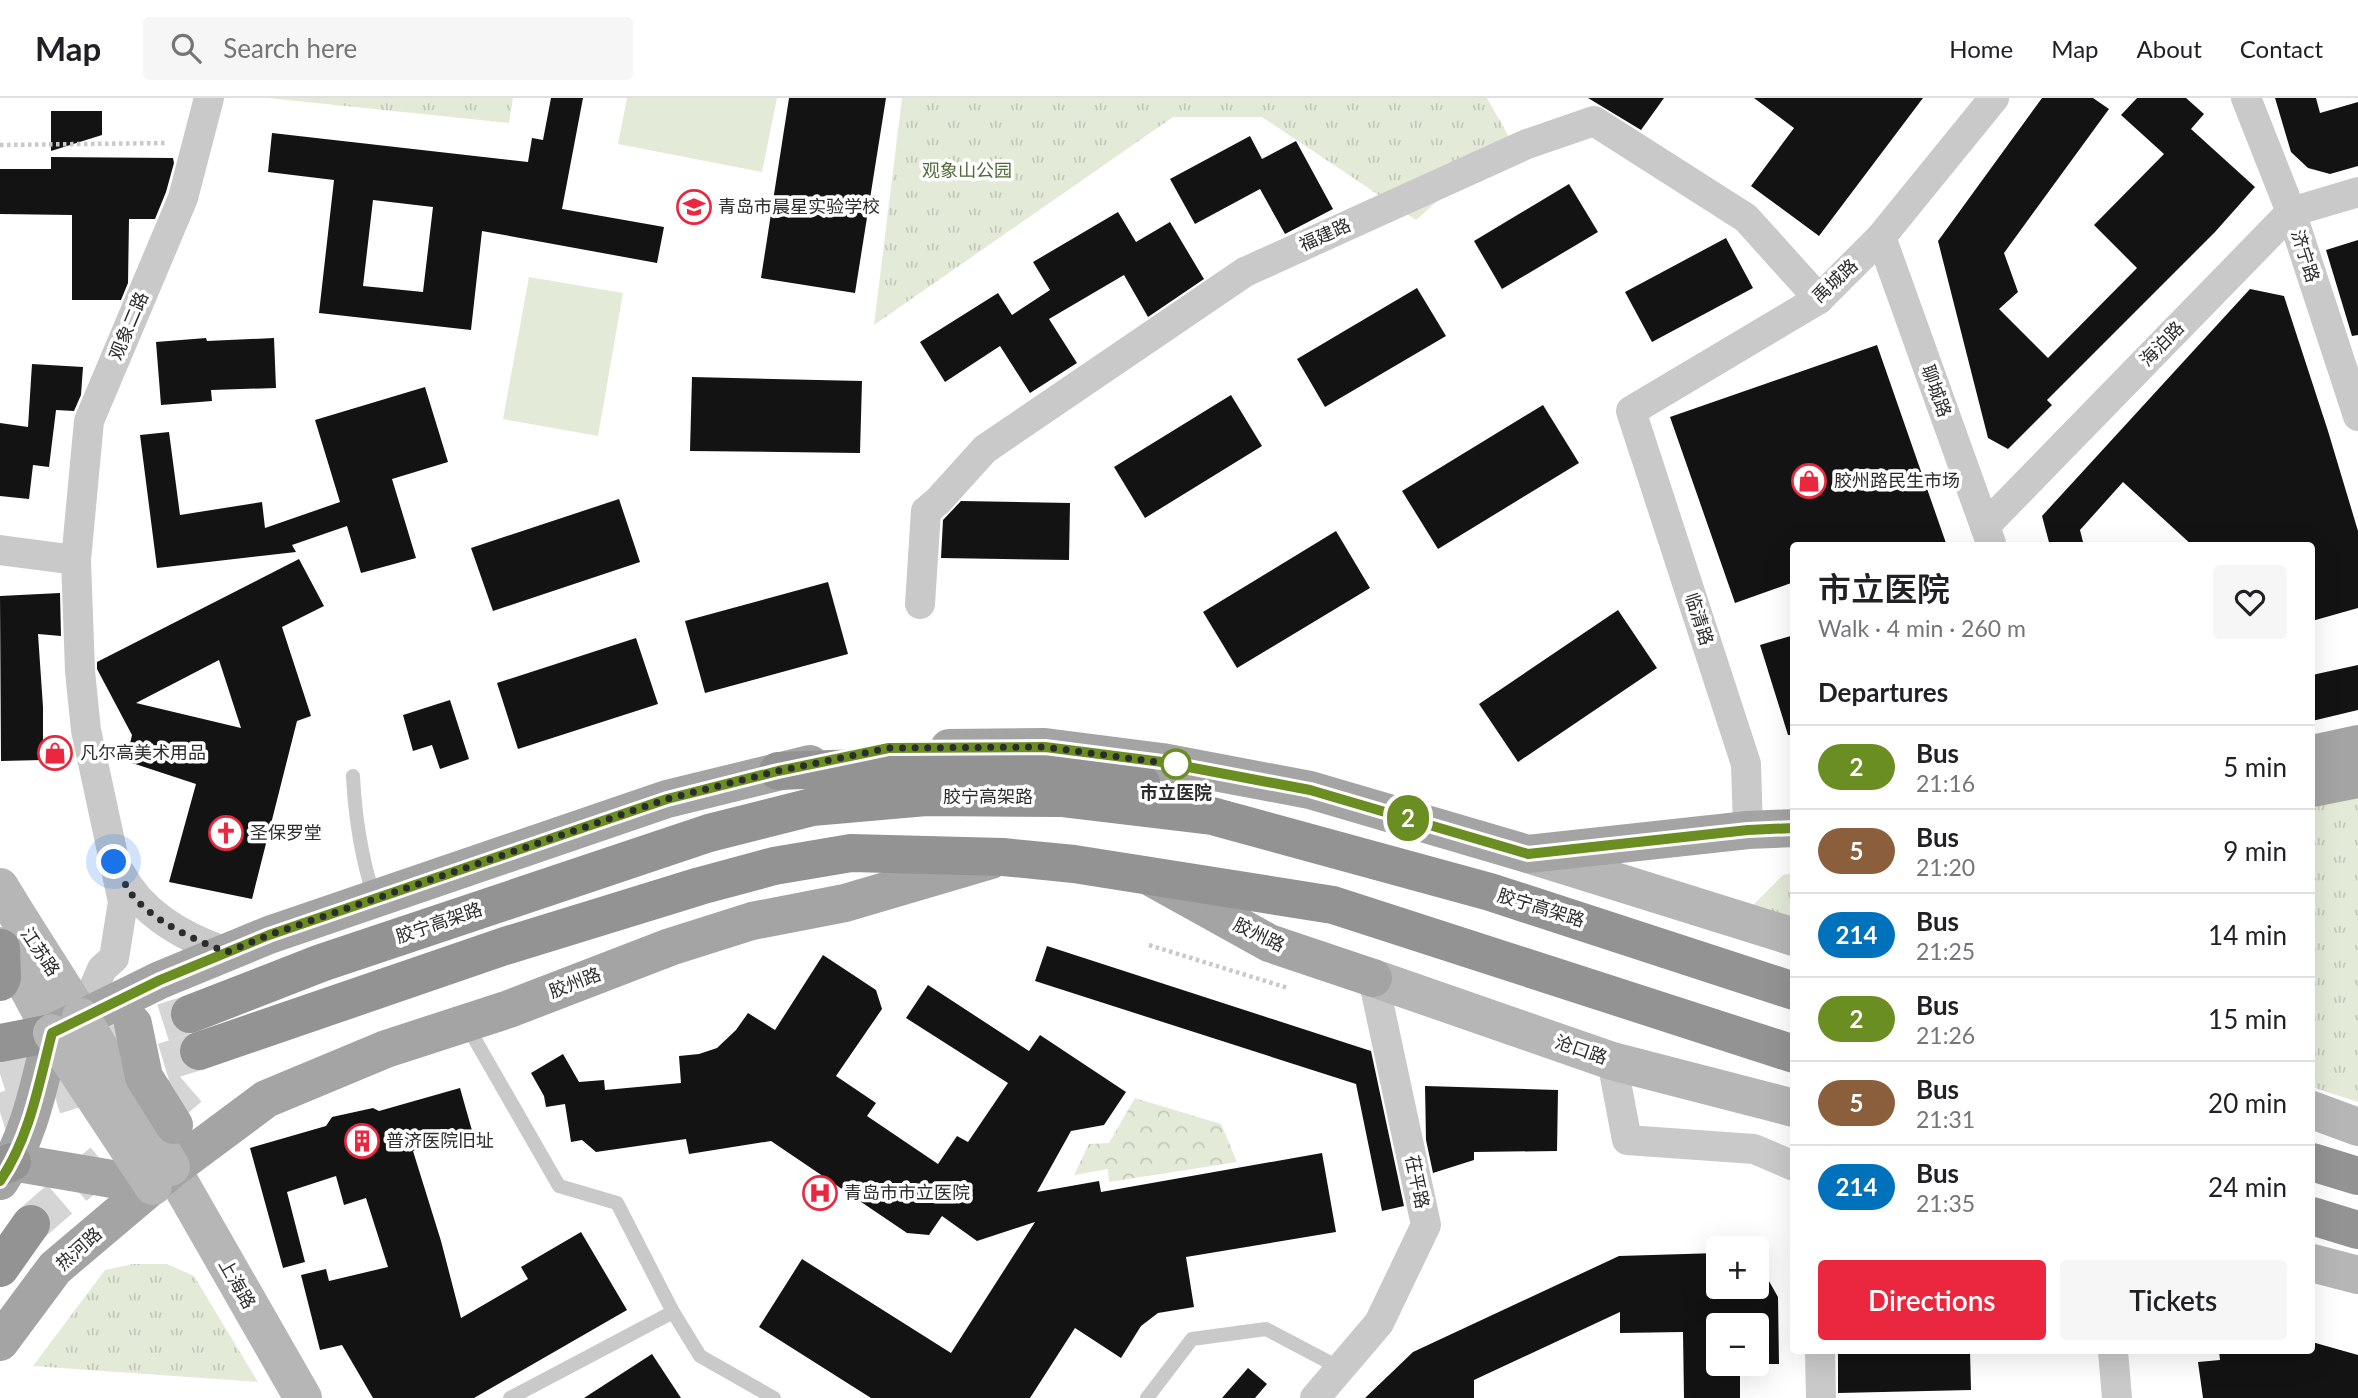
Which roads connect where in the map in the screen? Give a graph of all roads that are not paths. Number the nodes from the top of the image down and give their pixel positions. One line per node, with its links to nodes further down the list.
1 (209, 98): 12 (street, 观象二路)
2 (1994, 98): 6 (street, 禹城路)
3 (2246, 98): 5 (street, 济宁路)
4 (2358, 192): 5 (street, 海泊路)
5 (2291, 212): 9 (street, 济宁路); 10 (street, 海泊路)
6 (1881, 237): 7 (street, 禹城路); 10 (street, 聊城路)
7 (1819, 299): 8 (street, 禹城路); 13 (street, 福建路)
8 (1631, 411): 21 (street, 临清路)
9 (2358, 416)
10 (1989, 536)
11 (0, 550): 12 (street)
12 (76, 560): 24 (street, 观象二路)
13 (920, 604)
14 (2358, 744): 15 (main road)
15 (2315, 753)
16 (778, 771): 22 (main road); 27 (highway); 28 (main road)
17 (353, 776): 28 (lane)
18 (2358, 779): 19 (main road)
19 (2315, 787)
20 (1790, 828): 21 (main road)
21 (1748, 830): 22 (main road)
22 (1528, 854): 29 (main road)
23 (1003, 857): 25 (highway); 36 (main road, 胶州路); 41 (highway)
24 (114, 862): 30 (street); 37 (street, 观象二路)
25 (1152, 878): 32 (main road, 胶州路); 39 (highway)
26 (0, 887): 37 (main road, 江苏路)
27 (1490, 892): 34 (highway, 胶宁高架路); 35 (highway, 胶宁高架路)
28 (375, 899): 30 (main road)
29 (1790, 936)
30 (227, 952): 33 (main road)
31 (0, 959): 37 (main road, 江苏路)
32 (1373, 978): 40 (main road, 沧口路); 61 (street, 茌平路)
33 (160, 980): 37 (main road); 45 (main road, bridge)
34 (1790, 990)
35 (190, 1014)
36 (466, 1023): 45 (main road, 胶州路); 57 (lane)
37 (67, 1025): 38 (highway); 48 (main road); 50 (main road, 上海路, bridge)
38 (0, 1043)
39 (1790, 1053)
40 (1612, 1061): 42 (main road, 沧口路); 47 (street)
41 (200, 1064)
42 (1790, 1107)
43 (2315, 1112): 44 (main road)
44 (2358, 1127)
45 (215, 1136): 50 (main road, 胶州路)
46 (2315, 1163): 49 (highway)
47 (1790, 1164)
48 (4, 1170): 50 (main road)
49 (2358, 1176)
50 (162, 1178): 58 (main road, 热河路); 62 (main road, 上海路)
51 (2315, 1217): 53 (highway)
52 (31, 1224): 55 (highway)
53 (2358, 1230)
54 (2315, 1264): 56 (main road)
55 (0, 1268)
56 (2358, 1275)
57 (673, 1312): 63 (lane); 64 (lane)
58 (0, 1342)
59 (1819, 1354): 67 (street)
60 (2113, 1354): 68 (street)
61 (1340, 1368): 65 (lane); 66 (street, 茌平路)
62 (295, 1397)
63 (510, 1398)
64 (774, 1398)
65 (1147, 1398)
66 (1315, 1398)
67 (1821, 1398)
68 (2117, 1398)

